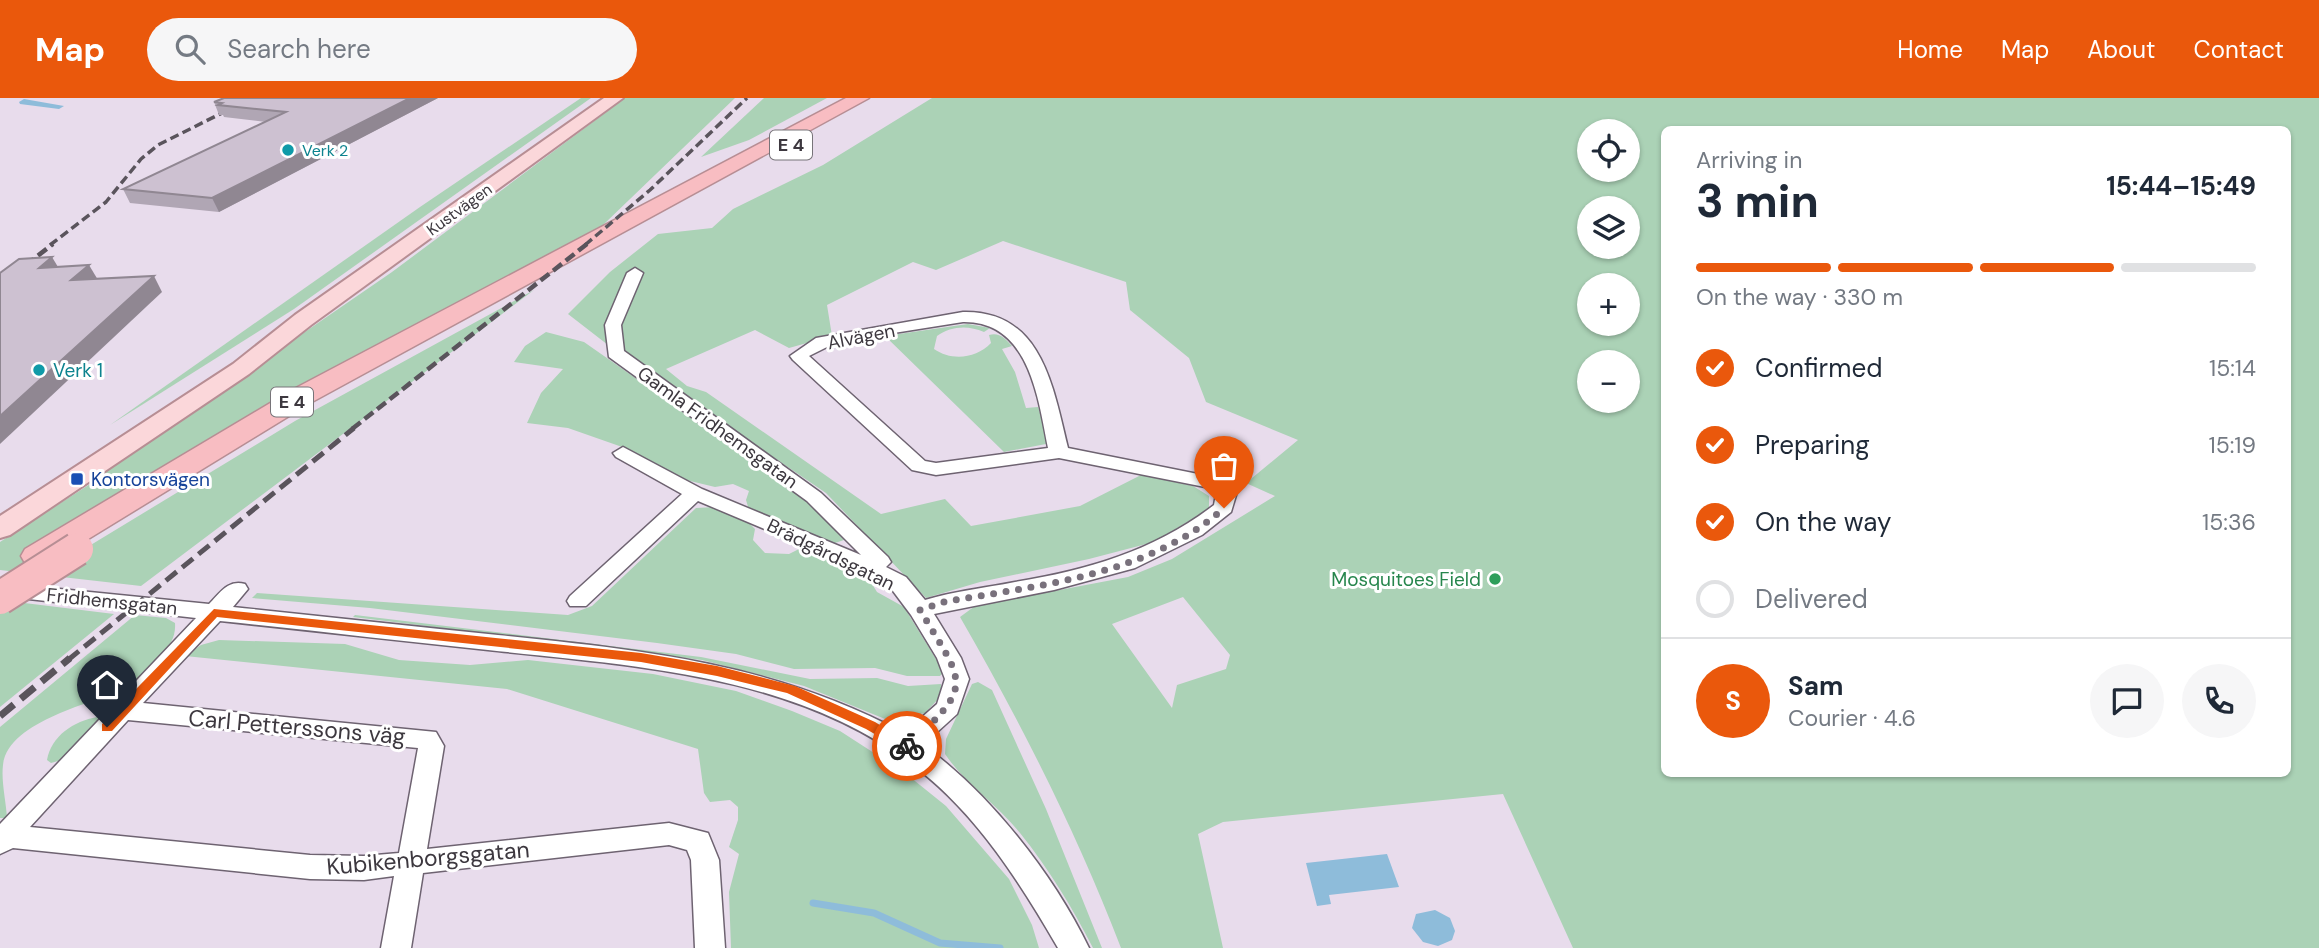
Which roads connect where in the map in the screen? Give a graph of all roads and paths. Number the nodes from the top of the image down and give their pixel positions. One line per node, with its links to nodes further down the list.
1 (615, 98): 5 (main road, Kustvägen)
2 (860, 98): 11 (highway, E 4)
3 (878, 98): 11 (highway, E 4)
4 (635, 273): 12 (street, Gamla Fridhemsgatan)
5 (303, 320): 9 (main road, Kustvägen); 10 (main road, Kustvägen)
6 (1059, 452): 6 (street, Alvägen); 18 (street, Alvägen)
7 (623, 453): 8 (street, Brädgårdsgatan)
8 (695, 493): 17 (street); 18 (street, Brädgårdsgatan)
9 (0, 512)
10 (0, 529)
11 (65, 547): 13 (highway, E 4); 16 (highway, E 4, bridge)
12 (880, 562)
13 (0, 579)
14 (237, 589): 19 (street)
15 (0, 590): 19 (street, Fridhemsgatan)
16 (0, 597)
17 (578, 601)
18 (920, 610): 21 (street, Brädgårdsgatan)
19 (214, 613): 20 (street); 21 (street, Fridhemsgatan)
20 (122, 710): 22 (street); 23 (street, Carl Petterssons väg)
21 (906, 746): 26 (street, Fridhemsgatan)
22 (3, 840): 23 (street, Kubikenborgsgatan)
23 (411, 861): 24 (street, Carl Petterssons väg); 25 (street, Kubikenborgsgatan)
24 (396, 948)
25 (710, 948)
26 (1074, 948)

